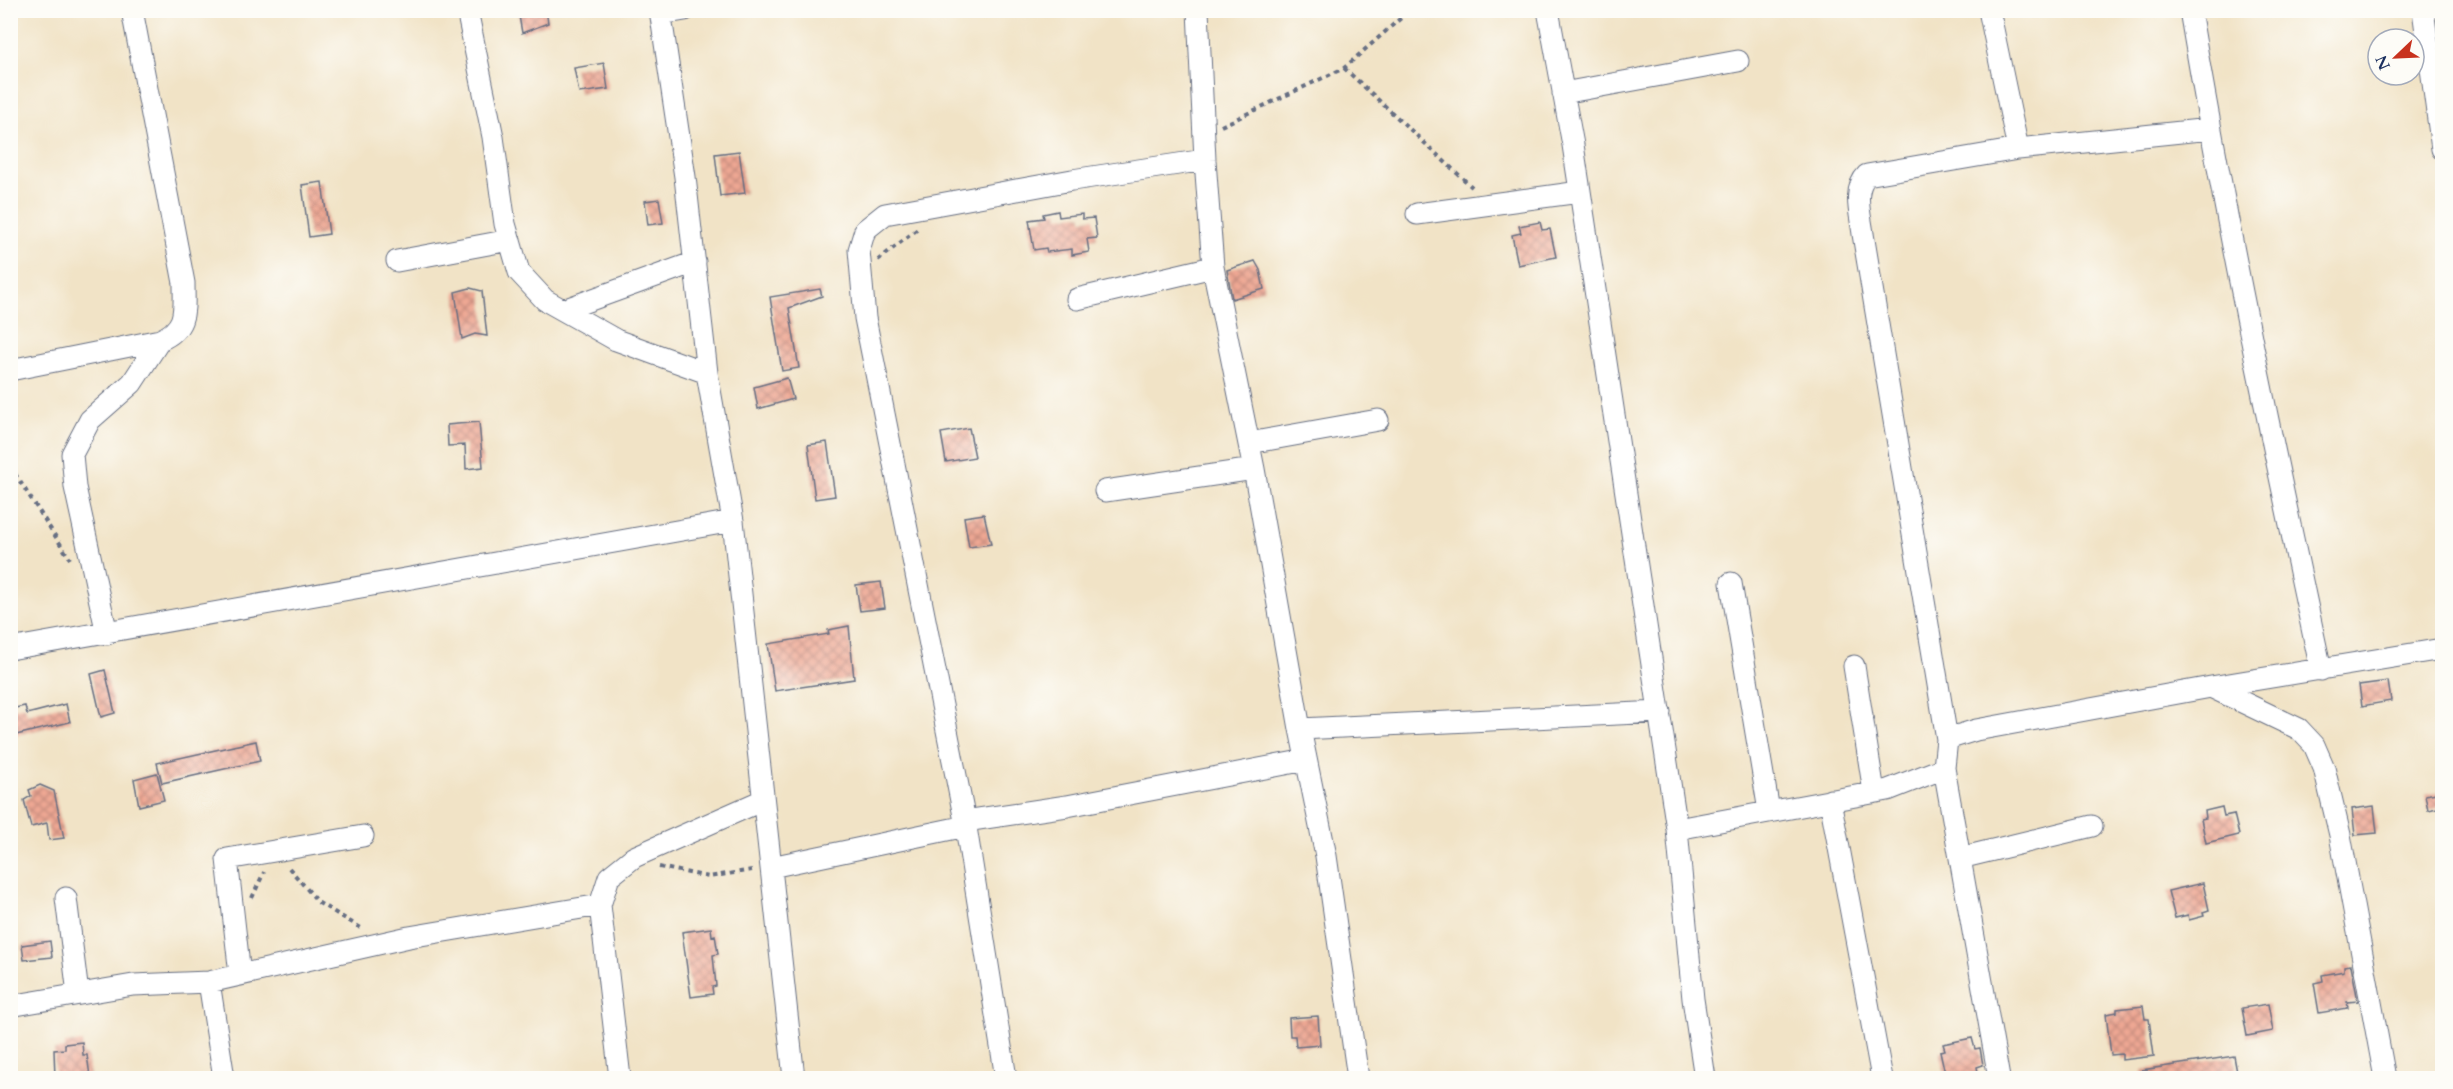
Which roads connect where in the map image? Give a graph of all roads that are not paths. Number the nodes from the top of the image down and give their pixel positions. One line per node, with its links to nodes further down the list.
1 (132, 10): 24 (street)
2 (467, 10): 18 (street)
3 (685, 10): 9 (street)
4 (1198, 10): 15 (street)
5 (1548, 10): 11 (street)
6 (1989, 10): 13 (street)
7 (2190, 10): 12 (street)
8 (2423, 10): 14 (street)
9 (661, 12): 20 (street)
10 (1738, 62): 11 (street)
11 (1563, 93): 16 (street)
12 (2210, 129): 13 (street); 37 (street)
13 (2018, 149): 41 (street)
14 (2442, 149)
15 (1205, 160): 21 (street); 48 (street)
16 (1580, 192): 17 (street); 39 (street)
17 (1417, 214)
18 (510, 240): 19 (street); 23 (street)
19 (397, 261)
20 (694, 262): 23 (street); 26 (street)
21 (1213, 267): 22 (street); 28 (street)
22 (1077, 299)
23 (563, 310): 26 (street)
24 (160, 340): 25 (street); 33 (street)
25 (10, 369)
26 (707, 373): 31 (street)
27 (1378, 420): 28 (street)
28 (1249, 444): 29 (street)
29 (1254, 469): 30 (street); 40 (street)
30 (1105, 491)
31 (733, 521): 33 (street); 45 (street)
32 (1731, 584): 47 (street)
33 (107, 634): 34 (street)
34 (11, 649)
35 (2442, 649): 37 (street)
36 (1854, 666): 44 (street)
37 (2321, 670): 38 (street)
38 (2211, 687): 41 (street); 68 (street)
39 (1660, 712): 40 (street); 50 (street)
40 (1300, 729): 42 (street)
41 (1947, 739): 43 (street)
42 (1306, 760): 48 (street); 64 (street)
43 (1944, 768): 44 (street); 52 (street)
44 (1874, 792): 46 (street)
45 (763, 800): 53 (street); 55 (street)
46 (1830, 800): 47 (street); 66 (street)
47 (1769, 811): 50 (street)
48 (966, 824): 53 (street); 63 (street)
49 (2092, 826): 52 (street)
50 (1677, 829): 65 (street)
51 (363, 836): 56 (street)
52 (1960, 858): 67 (street)
53 (771, 867): 62 (street)
54 (66, 898): 58 (street)
55 (600, 905): 56 (street); 61 (street)
56 (240, 975): 57 (street)
57 (209, 982): 58 (street); 60 (street)
58 (78, 994): 59 (street)
59 (10, 1006)
60 (224, 1078)
61 (620, 1078)
62 (794, 1078)
63 (1006, 1078)
64 (1358, 1078)
65 (1705, 1078)
66 (1882, 1078)
67 (1998, 1078)
68 (2385, 1078)

